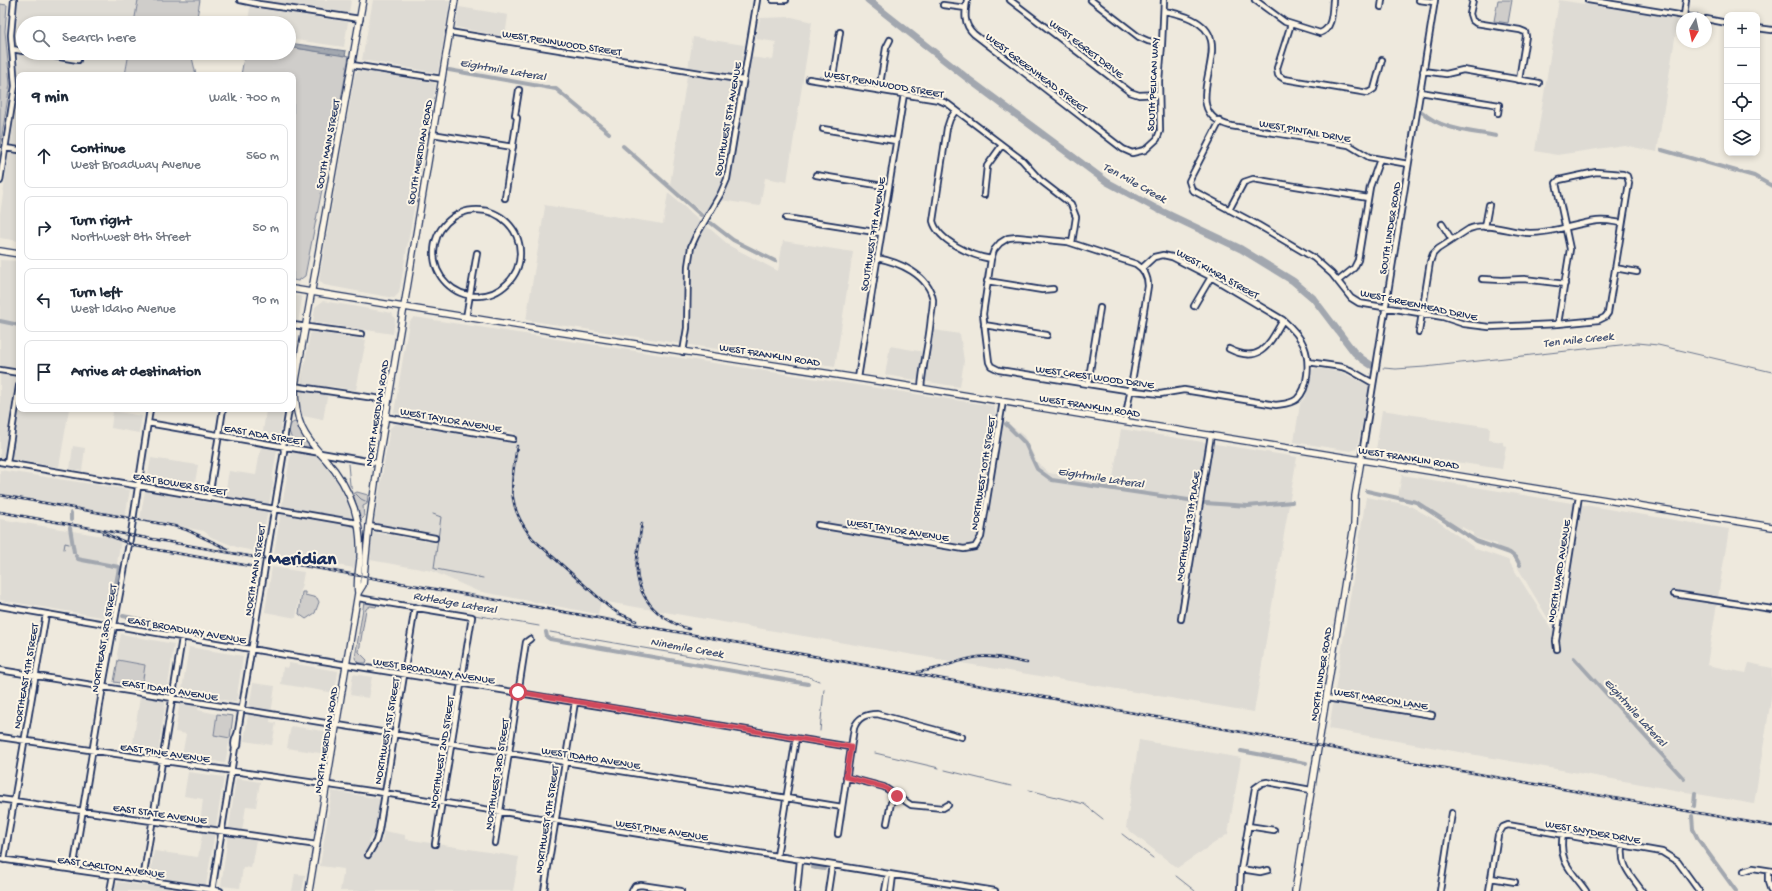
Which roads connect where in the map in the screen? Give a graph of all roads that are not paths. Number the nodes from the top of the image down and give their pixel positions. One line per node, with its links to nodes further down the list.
1 (14, 0): 36 (street)
2 (240, 0): 26 (street)
3 (363, 0): 26 (main road, SOUTH MAIN STREET)
4 (455, 0): 32 (main road, SOUTH MERIDIAN ROAD)
5 (757, 0): 43 (street, SOUTHWEST 5TH AVENUE)
6 (773, 0): 7 (street)
7 (786, 0)
8 (967, 0): 22 (street, WEST GREENHEAD STREET)
9 (1010, 0): 51 (street, WEST EGRET DRIVE)
10 (1091, 0): 35 (street)
11 (1164, 0): 23 (street, SOUTH PELICAN WAY)
12 (1255, 0): 29 (street)
13 (1333, 0): 29 (street)
14 (1382, 0): 21 (street)
15 (1419, 0): 19 (street)
16 (1472, 0): 44 (street)
17 (1588, 0): 25 (street)
18 (1686, 0): 24 (street)
19 (1435, 1): 40 (street, SOUTH LINDER ROAD)
20 (943, 4): 22 (street)
21 (1380, 7)
22 (966, 8): 62 (street, WEST GREENHEAD STREET)
23 (1164, 11): 35 (street, SOUTH PELICAN WAY); 54 (street)
24 (1684, 12)
25 (1676, 15)
26 (360, 19): 39 (main road, SOUTH MAIN STREET)
27 (1712, 21): 28 (street)
28 (1724, 23)
29 (1291, 24): 38 (street)
30 (1760, 28): 31 (street)
31 (1772, 30)
32 (449, 32): 41 (main road, SOUTH MERIDIAN ROAD); 43 (street, WEST PENNWOOD STREET)
33 (840, 32): 45 (street)
34 (890, 40): 48 (street)
35 (1162, 44): 51 (street, SOUTH PELICAN WAY)
36 (12, 49): 37 (street); 60 (street)
37 (16, 50)
38 (1382, 60)
39 (352, 65): 41 (street); 96 (main road, SOUTH MAIN STREET)
40 (1423, 71): 44 (street); 49 (street, SOUTH LINDER ROAD)
41 (442, 79): 56 (main road, SOUTH MERIDIAN ROAD)
42 (809, 79): 45 (street, WEST PENNWOOD STREET)
43 (743, 80): 113 (street, SOUTHWEST 5TH AVENUE)
44 (1519, 80): 46 (street)
45 (832, 83): 48 (street, WEST PENNWOOD STREET)
46 (1539, 83)
47 (519, 90): 59 (street)
48 (879, 90): 50 (street, WEST PENNWOOD STREET)
49 (1420, 92): 53 (street); 64 (street, SOUTH LINDER ROAD)
50 (904, 94): 52 (street, WEST PENNWOOD STREET); 57 (street, SOUTHWEST 7TH AVENUE)
51 (1159, 94): 62 (street, SOUTH PELICAN WAY)
52 (956, 110): 58 (street, WEST PENNWOOD STREET); 85 (street)
53 (1498, 113)
54 (1220, 122): 63 (street, WEST PINTAIL DRIVE); 72 (street, WEST GREENHEAD DRIVE)
55 (823, 129): 57 (street)
56 (432, 134): 59 (street); 99 (main road, SOUTH MERIDIAN ROAD)
57 (896, 141): 67 (street, SOUTHWEST 7TH AVENUE)
58 (1002, 145): 68 (street); 80 (street, WEST PENNWOOD STREET)
59 (513, 147): 69 (street)
60 (5, 148): 61 (street); 66 (street)
61 (16, 150)
62 (1132, 152)
63 (1380, 159): 64 (street, WEST PINTAIL DRIVE); 70 (street)
64 (1408, 164): 101 (street, SOUTH LINDER ROAD)
65 (816, 175): 67 (street)
66 (0, 181)
67 (889, 187): 78 (street, SOUTHWEST 7TH AVENUE)
68 (984, 195)
69 (505, 198)
70 (1368, 198): 72 (street); 92 (street)
71 (1489, 205): 76 (street)
72 (1229, 210): 92 (street, WEST GREENHEAD DRIVE)
73 (786, 218): 78 (street)
74 (1622, 223): 77 (street); 77 (street); 87 (street)
75 (1442, 224): 79 (street)
76 (1485, 227): 77 (street); 79 (street)
77 (1565, 228): 93 (street)
78 (881, 233): 84 (street, SOUTHWEST 7TH AVENUE)
79 (1452, 240): 102 (street)
80 (1072, 243): 85 (street); 86 (street)
81 (0, 251): 83 (main road)
82 (477, 253): 97 (street)
83 (16, 254)
84 (877, 258): 118 (street, SOUTHWEST 7TH AVENUE); 122 (street)
85 (991, 259): 91 (street, WEST CREST WOOD DRIVE)
86 (1142, 268): 89 (street, WEST KIMRA STREET); 123 (street)
87 (1615, 268): 88 (street); 106 (street, WEST GREENHEAD DRIVE)
88 (1637, 272)
89 (1211, 277): 98 (street); 104 (street, WEST KIMRA STREET)
90 (1482, 279): 93 (street)
91 (988, 281): 95 (street); 107 (street, WEST CREST WOOD DRIVE)
92 (1338, 281): 101 (street, WEST GREENHEAD DRIVE)
93 (1564, 284): 106 (street)
94 (296, 290): 96 (main road, WEST FRANKLIN ROAD)
95 (1053, 290)
96 (310, 292): 99 (main road, WEST FRANKLIN ROAD); 108 (main road)
97 (470, 295): 97 (street); 103 (street)
98 (1194, 306)
99 (403, 307): 103 (main road, WEST FRANKLIN ROAD); 124 (main road, NORTH MERIDIAN ROAD)
100 (1100, 308): 120 (street)
101 (1385, 308): 102 (street, WEST GREENHEAD DRIVE); 119 (street, SOUTH LINDER ROAD)
102 (1422, 313): 106 (street, WEST GREENHEAD DRIVE); 109 (street)
103 (466, 318): 113 (main road, WEST FRANKLIN ROAD)
104 (1283, 320): 112 (street); 114 (street, WEST KIMRA STREET)
105 (296, 324): 108 (street)
106 (1558, 324)
107 (984, 325): 111 (street); 120 (street, WEST CREST WOOD DRIVE)
108 (305, 326): 110 (street); 117 (main road)
109 (1419, 332)
110 (361, 334)
111 (1047, 335)
112 (1229, 349)
113 (683, 352): 118 (main road, WEST FRANKLIN ROAD)
114 (1308, 362): 119 (street); 123 (street, WEST CREST WOOD DRIVE)
115 (0, 370): 116 (street)
116 (16, 373)
117 (296, 377)
118 (858, 378): 122 (main road, WEST FRANKLIN ROAD)
119 (1373, 383): 139 (street, SOUTH LINDER ROAD)
120 (1088, 384): 123 (street, WEST CREST WOOD DRIVE)
121 (296, 388): 124 (street)
122 (921, 388): 125 (main road, WEST FRANKLIN ROAD)
123 (1130, 391): 132 (street)
124 (388, 400): 131 (main road, NORTH MERIDIAN ROAD)
125 (1003, 401): 132 (main road, WEST FRANKLIN ROAD); 152 (street, NORTHWEST 10TH STREET)
126 (16, 405): 141 (street)
127 (296, 408): 138 (main road, NORTH MERIDIAN ROAD)
128 (150, 412): 133 (street, NORTHEAST 3RD STREET)
129 (222, 412): 134 (street)
130 (289, 412): 137 (street, NORTH MAIN STREET)
131 (385, 417): 136 (street, WEST TAYLOR AVENUE); 142 (main road, NORTH MERIDIAN ROAD)
132 (1125, 421): 135 (main road, WEST FRANKLIN ROAD)
133 (148, 422): 134 (street, EAST ADA STREET); 143 (street, NORTHEAST 3RD STREET)
134 (218, 435): 137 (street, EAST ADA STREET); 145 (street)
135 (1211, 435): 139 (main road, WEST FRANKLIN ROAD); 159 (street, NORTHWEST 13TH PLACE)
136 (513, 439)
137 (283, 446): 138 (street, EAST ADA STREET); 146 (street, NORTH MAIN STREET)
138 (319, 453): 142 (street, EAST ADA STREET); 147 (main road, NORTH MERIDIAN ROAD)
139 (1361, 460): 144 (main road, WEST FRANKLIN ROAD); 173 (main road, NORTH LINDER ROAD)
140 (0, 462): 141 (street, EAST BOWER STREET)
141 (7, 463): 143 (street, EAST BOWER STREET)
142 (378, 463): 149 (main road, NORTH MERIDIAN ROAD)
143 (139, 485): 145 (street, EAST BOWER STREET); 160 (street, NORTHEAST 3RD STREET)
144 (1579, 496): 150 (main road, WEST FRANKLIN ROAD); 164 (street, NORTH WARD AVENUE)
145 (209, 497): 146 (street, EAST BOWER STREET)
146 (274, 510): 147 (street, EAST BOWER STREET); 163 (street, NORTH MAIN STREET)
147 (357, 523): 154 (main road, NORTH MERIDIAN ROAD)
148 (818, 525): 152 (street, WEST TAYLOR AVENUE)
149 (369, 526): 151 (street); 154 (main road, NORTH MERIDIAN ROAD)
150 (1772, 527)
151 (435, 538)
152 (976, 547)
153 (1674, 594): 157 (street)
154 (358, 596): 156 (street); 165 (main road, NORTH MERIDIAN ROAD)
155 (0, 606): 158 (street, EAST BROADWAY AVENUE)
156 (416, 607): 167 (street, NORTHWEST 1ST STREET); 169 (street, NORTHWEST 2ND STREET)
157 (1772, 609)
158 (46, 614): 160 (street, EAST BROADWAY AVENUE); 168 (street, NORTHEAST 4TH STREET)
159 (1181, 619)
160 (114, 626): 161 (street, EAST BROADWAY AVENUE); 170 (street, NORTHEAST 3RD STREET)
161 (182, 638): 163 (street, EAST BROADWAY AVENUE); 172 (street)
162 (530, 639): 171 (street, NORTHWEST 3RD STREET)
163 (251, 649): 165 (street, EAST BROADWAY AVENUE); 175 (street, NORTH MAIN STREET)
164 (1557, 650)
165 (347, 665): 167 (street, WEST BROADWAY AVENUE); 177 (main road, NORTH MERIDIAN ROAD)
166 (0, 670): 168 (street, EAST IDAHO AVENUE)
167 (404, 674): 169 (street, WEST BROADWAY AVENUE); 178 (street, NORTHWEST 1ST STREET)
168 (34, 676): 170 (street, EAST IDAHO AVENUE); 182 (street, NORTHEAST 4TH STREET)
169 (461, 683): 171 (street, WEST BROADWAY AVENUE); 183 (street, NORTHWEST 2ND STREET)
170 (103, 687): 172 (street, EAST IDAHO AVENUE); 185 (street, NORTHEAST 3RD STREET)
171 (518, 692): 174 (street, WEST BROADWAY AVENUE); 186 (street, NORTHWEST 3RD STREET)
172 (172, 698): 175 (street, EAST IDAHO AVENUE); 187 (street)
173 (1326, 698): 176 (street, WEST MARCON LANE); 192 (main road, NORTH LINDER ROAD)
174 (575, 702): 181 (street, WEST BROADWAY AVENUE); 188 (street, NORTHWEST 4TH STREET)
175 (242, 709): 177 (street, EAST IDAHO AVENUE); 189 (street, NORTH MAIN STREET)
176 (1432, 715)
177 (337, 725): 178 (street, WEST IDAHO AVENUE); 191 (main road, NORTH MERIDIAN ROAD)
178 (394, 734): 183 (street, WEST IDAHO AVENUE); 193 (street, NORTHWEST 1ST STREET)
179 (0, 737): 182 (street, EAST PINE AVENUE)
180 (962, 737): 184 (street)
181 (796, 738): 184 (street, WEST BROADWAY AVENUE); 195 (street)
182 (23, 740): 185 (street, EAST PINE AVENUE); 197 (street, NORTHEAST 4TH STREET)
183 (451, 744): 186 (street, WEST IDAHO AVENUE); 198 (street, NORTHWEST 2ND STREET)
184 (851, 747): 190 (street)
185 (92, 750): 187 (street, EAST PINE AVENUE); 201 (street, NORTHEAST 3RD STREET)
186 (508, 753): 188 (street, WEST IDAHO AVENUE); 202 (street, NORTHWEST 3RD STREET)
187 (162, 761): 189 (street, EAST PINE AVENUE); 204 (street)
188 (565, 762): 195 (street, WEST IDAHO AVENUE); 205 (street, NORTHWEST 4TH STREET)
189 (232, 771): 191 (street, EAST PINE AVENUE); 209 (street, NORTH MAIN STREET)
190 (846, 777): 194 (street); 200 (street)
191 (327, 784): 193 (street, WEST PINE AVENUE); 214 (main road, NORTH MERIDIAN ROAD)
192 (1311, 790): 207 (street); 246 (main road, NORTH LINDER ROAD)
193 (384, 793): 198 (street, WEST PINE AVENUE); 216 (street, NORTHWEST 1ST STREET)
194 (897, 796): 199 (street); 206 (street)
195 (786, 798): 200 (street, WEST IDAHO AVENUE); 217 (street)
196 (0, 799): 197 (street, EAST STATE AVENUE)
197 (13, 801): 201 (street, EAST STATE AVENUE); 218 (street, NORTHEAST 4TH STREET)
198 (442, 802): 202 (street, WEST PINE AVENUE); 213 (street, NORTHWEST 2ND STREET)
199 (948, 805)
200 (842, 807): 210 (street)
201 (82, 811): 204 (street, EAST STATE AVENUE); 222 (street, NORTHEAST 3RD STREET)
202 (499, 812): 205 (street, WEST PINE AVENUE); 212 (street, NORTHWEST 3RD STREET)
203 (1452, 813): 247 (street)
204 (152, 821): 209 (street, EAST STATE AVENUE); 230 (street)
205 (556, 821): 217 (street, WEST PINE AVENUE); 237 (street, NORTHWEST 4TH STREET)
206 (887, 823)
207 (1248, 826): 208 (street); 221 (street)
208 (1274, 830)
209 (222, 831): 214 (street, EAST STATE AVENUE); 234 (street, NORTH MAIN STREET)
210 (838, 834)
211 (1563, 834): 215 (street, WEST SNYDER DRIVE); 229 (street, WEST SNYDER DRIVE); 249 (street)
212 (495, 843)
213 (435, 844)
214 (317, 845): 236 (main road, NORTH MERIDIAN ROAD)
215 (1623, 845): 250 (street); 251 (street, WEST SNYDER DRIVE)
216 (368, 856)
217 (777, 856): 219 (street, WEST PINE AVENUE)
218 (2, 860): 222 (street, EAST CARLTON AVENUE)
219 (800, 860): 220 (street, WEST PINE AVENUE); 240 (street)
220 (832, 865): 226 (street, WEST PINE AVENUE); 241 (street)
221 (1241, 869): 223 (street); 245 (street)
222 (73, 870): 227 (street, EAST CARLTON AVENUE)
223 (1268, 870)
224 (1744, 871): 225 (street)
225 (1770, 871): 252 (street)
226 (888, 874): 228 (street, WEST PINE AVENUE); 242 (street)
227 (113, 875): 230 (street, EAST CARLTON AVENUE); 233 (street)
228 (893, 875): 232 (street, WEST PINE AVENUE); 243 (street)
229 (1491, 878): 231 (street); 248 (street)
230 (143, 880): 234 (street, EAST CARLTON AVENUE)
231 (1515, 882)
232 (961, 888): 244 (street, WEST PINE AVENUE)
233 (110, 891)
234 (213, 891): 235 (street, EAST CARLTON AVENUE)
235 (220, 891)
236 (310, 891)
237 (544, 891)
238 (632, 891): 239 (street)
239 (681, 891)
240 (797, 891)
241 (828, 891)
242 (885, 891)
243 (891, 891)
244 (995, 891)
245 (1240, 891)
246 (1295, 891)
247 (1440, 891)
248 (1489, 891)
249 (1586, 891)
250 (1642, 891)
251 (1699, 891)
252 (1770, 891)

